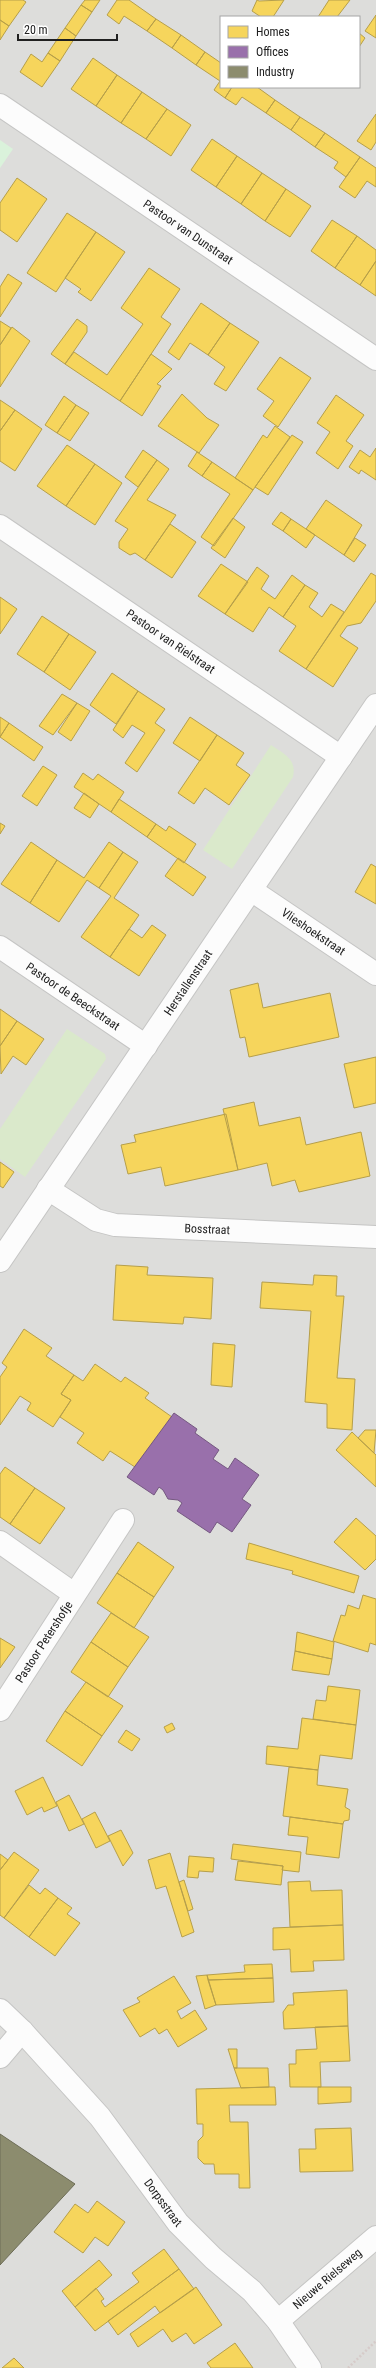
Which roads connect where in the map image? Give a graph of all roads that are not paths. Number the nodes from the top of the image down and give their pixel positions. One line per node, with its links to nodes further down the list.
1 (0, 105): 2 (street, Pastoor van Dunstraat)
2 (376, 359)
3 (0, 526): 5 (street, Pastoor van Rielstraat)
4 (376, 705): 5 (street, Herstallenstraat)
5 (341, 756): 6 (street, Herstallenstraat)
6 (251, 890): 8 (street, Vlieshoekstraat); 9 (street, Herstallenstraat)
7 (0, 947): 9 (street, Pastoor de Beeckstraat)
8 (376, 974)
9 (146, 1046): 10 (street, Herstallenstraat)
10 (48, 1189): 11 (street, Bosstraat); 12 (street, Herstallenstraat)
11 (376, 1237)
12 (0, 1261)
13 (123, 1520): 15 (street, Pastoor Petershofje)
14 (0, 1542): 15 (street, Pastoor Petershofje)
15 (74, 1594): 16 (street, Pastoor Petershofje)
16 (0, 1710)
17 (0, 2010): 18 (street, Dorpsstraat)
18 (22, 2031): 19 (street); 21 (street, Dorpsstraat)
19 (0, 2057)
20 (376, 2237): 21 (street, Nieuwe Rielseweg)
21 (278, 2321): 22 (street, Dorpsstraat)
22 (310, 2368)

